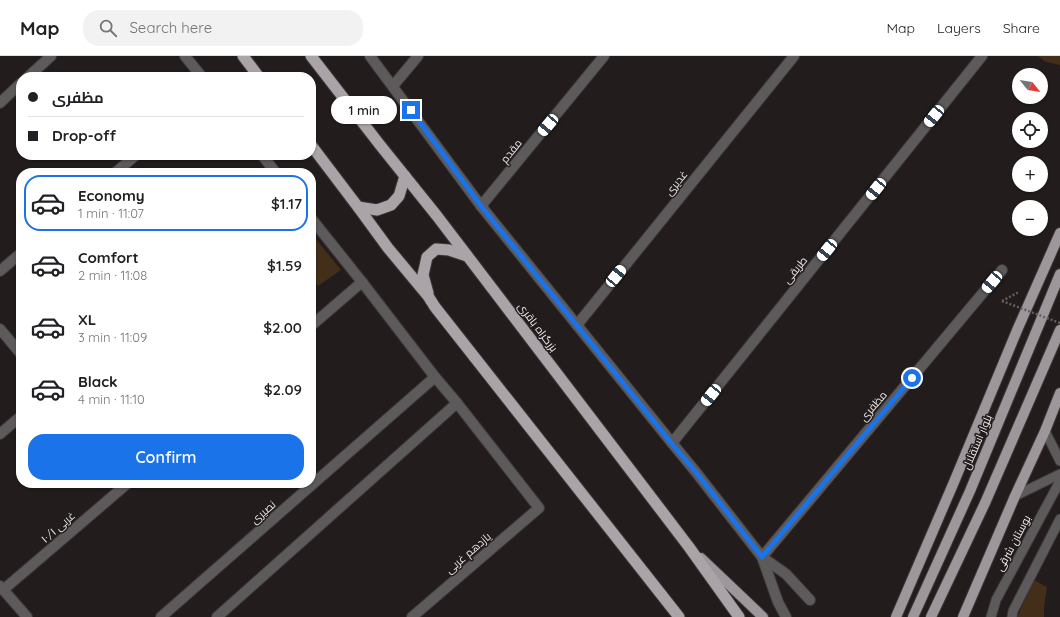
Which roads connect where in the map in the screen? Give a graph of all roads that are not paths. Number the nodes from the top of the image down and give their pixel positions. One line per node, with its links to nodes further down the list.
1 (51, 56): 10 (street)
2 (185, 56): 11 (street)
3 (243, 56): 12 (highway)
4 (311, 56): 21 (highway, بزرگراه باقری)
5 (370, 56): 13 (street)
6 (418, 56): 13 (street)
7 (604, 56): 22 (street, مقدم)
8 (794, 56): 34 (street, غدیری)
9 (982, 56): 44 (street, طریقی)
10 (33, 72)
11 (198, 72)
12 (255, 72)
13 (393, 86): 22 (street)
14 (16, 88): 15 (street)
15 (0, 103)
16 (316, 152): 23 (highway)
17 (130, 160): 19 (street)
18 (266, 160): 20 (street)
19 (121, 168)
20 (272, 168)
21 (405, 176): 23 (highway); 26 (highway, بزرگراه باقری)
22 (481, 206): 34 (street)
23 (358, 207): 32 (highway)
24 (316, 224): 31 (street)
25 (1060, 233): 57 (main road)
26 (467, 256): 32 (highway); 53 (highway, بزرگراه باقری)
27 (16, 257): 29 (street)
28 (1002, 270): 54 (street, مظفری)
29 (0, 271)
30 (1060, 274): 67 (main road, بلوار استقلال)
31 (362, 282): 33 (street); 38 (street)
32 (428, 296): 62 (highway)
33 (316, 322)
34 (577, 325): 44 (street)
35 (0, 329): 37 (street)
36 (1060, 330): 68 (main road)
37 (16, 348)
38 (435, 377): 40 (street); 47 (street, نصیری)
39 (1060, 393): 42 (main road)
40 (457, 403): 60 (street); 61 (street, یازدهم غربی)
41 (16, 420): 43 (street)
42 (1045, 431): 45 (lane); 51 (main road)
43 (0, 434)
44 (672, 444): 54 (street)
45 (1060, 461)
46 (1060, 474): 51 (lane)
47 (316, 481)
48 (1060, 481): 70 (lane, بوستان شرقی)
49 (122, 488): 55 (street, ۱۰/۱ غربی)
50 (308, 488): 59 (street, نصیری)
51 (1014, 496): 69 (main road)
52 (1060, 519): 71 (lane)
53 (688, 547): 63 (highway, بزرگراه باقری); 64 (main road)
54 (762, 557): 56 (street); 65 (street)
55 (2, 588): 58 (street)
56 (810, 600)
57 (899, 613): 66 (main road)
58 (27, 617)
59 (161, 617)
60 (216, 617)
61 (412, 617)
62 (679, 617)
63 (739, 617)
64 (763, 617)
65 (786, 617)
66 (892, 617)
67 (913, 617)
68 (931, 617)
69 (963, 617)
70 (991, 617)
71 (1012, 617)

